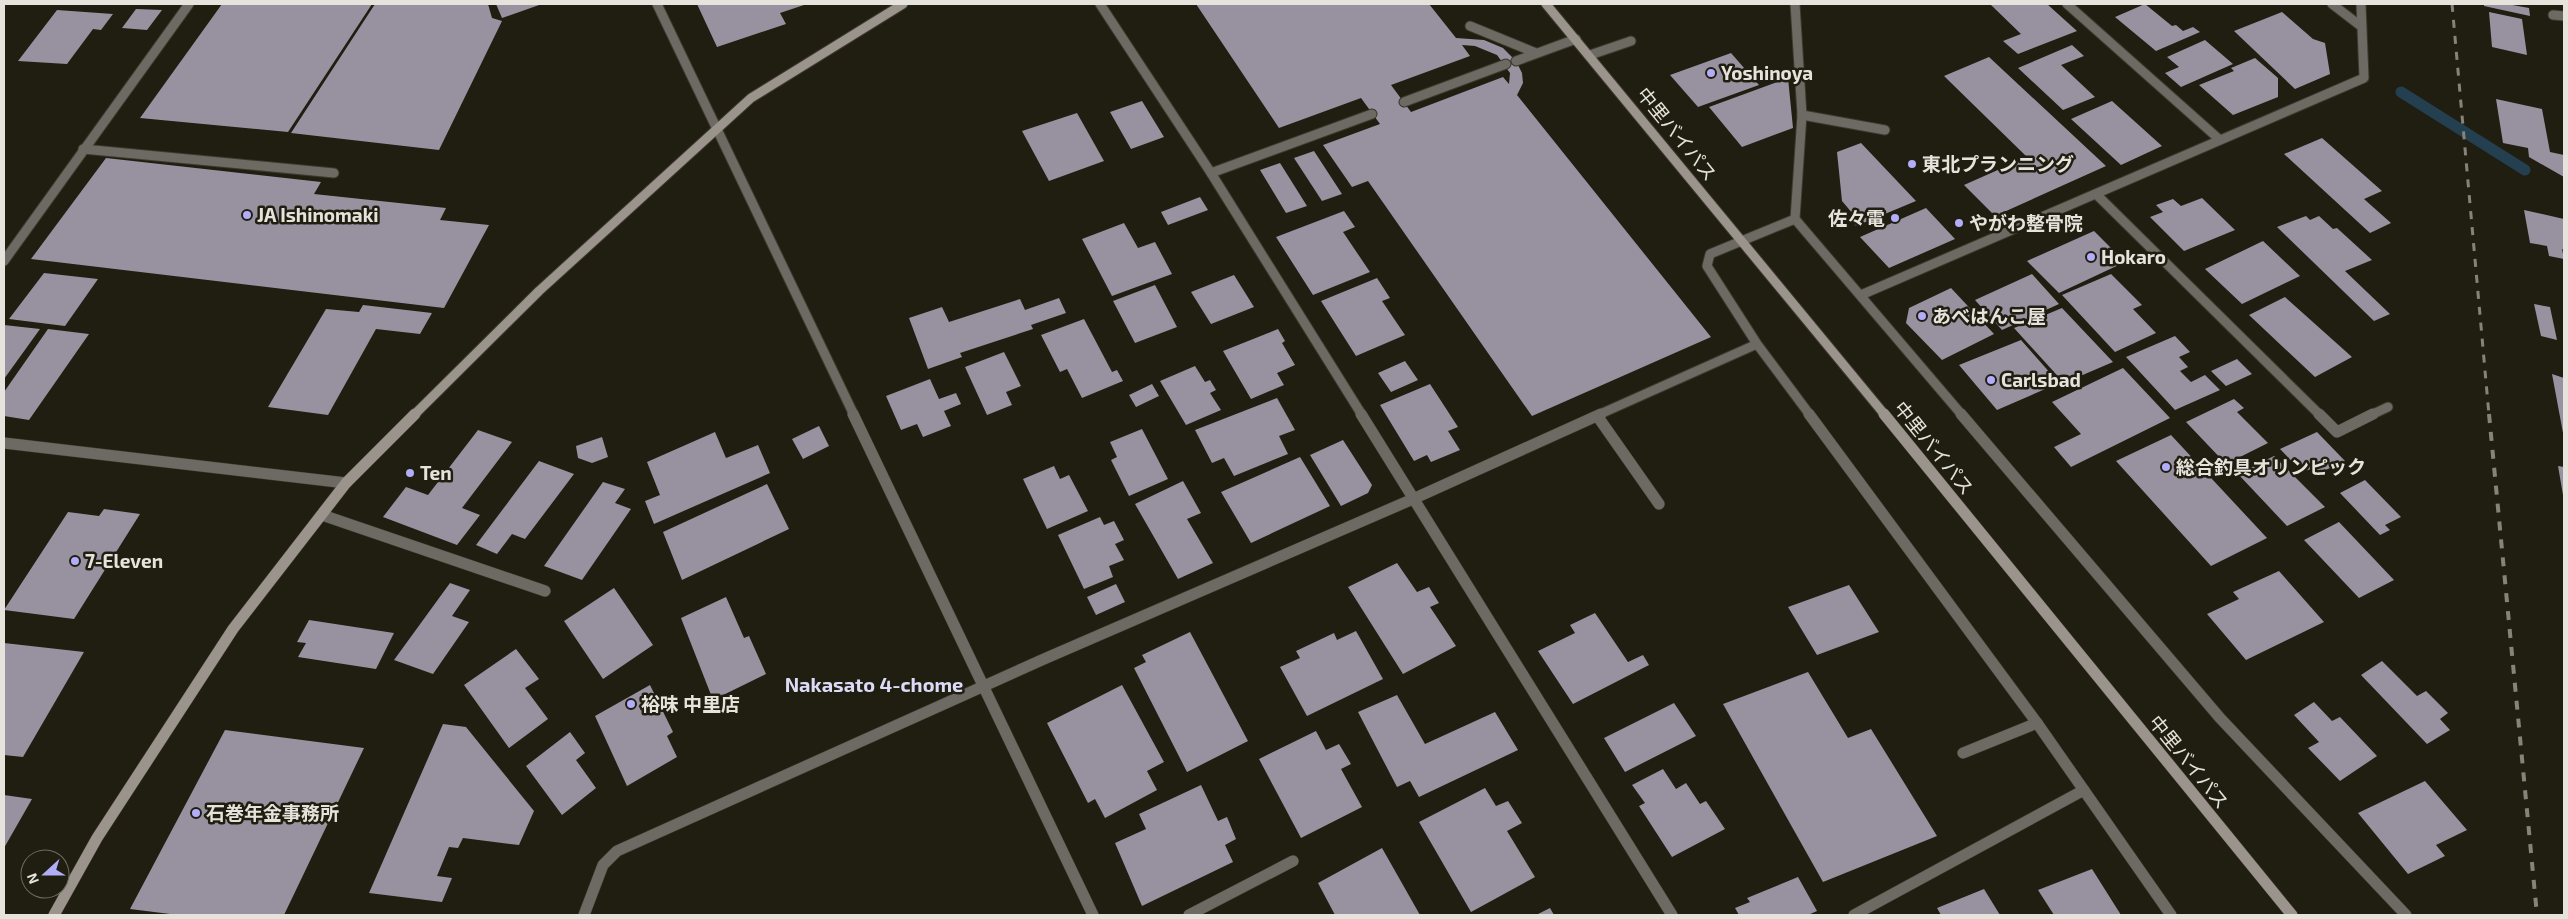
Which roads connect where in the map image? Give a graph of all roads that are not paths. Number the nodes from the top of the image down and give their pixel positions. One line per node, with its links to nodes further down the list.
1 (189, 4): 26 (street)
2 (657, 4): 23 (street)
3 (904, 4): 23 (street)
4 (1100, 4): 28 (street)
5 (1546, 4): 14 (street, 中里バイパス)
6 (1795, 4): 22 (street)
7 (2067, 4): 25 (street)
8 (2332, 4): 13 (street)
9 (2361, 4): 13 (street)
10 (2553, 15): 11 (street)
11 (2564, 16)
12 (1470, 26): 16 (street)
13 (2362, 27): 25 (street)
14 (1576, 39): 16 (street); 17 (street, 中里バイパス)
15 (1631, 41): 17 (street)
16 (1536, 53): 18 (street)
17 (1590, 55): 31 (street, 中里バイパス)
18 (1516, 61)
19 (1506, 64): 20 (street)
20 (1404, 102)
21 (1372, 114): 28 (street)
22 (1802, 115): 24 (street); 30 (street)
23 (716, 129): 38 (street); 43 (street)
24 (1885, 130)
25 (2220, 140): 29 (street)
26 (83, 149): 27 (street); 32 (street)
27 (334, 173)
28 (1211, 173): 39 (street)
29 (2096, 194): 33 (street); 35 (street)
30 (1795, 220): 31 (street); 33 (street)
31 (1741, 240): 34 (street); 55 (street, 中里バイパス)
32 (4, 261)
33 (1861, 295): 56 (street)
34 (1757, 344): 36 (street); 44 (street)
35 (2388, 407)
36 (1598, 417): 39 (street); 40 (street)
37 (4, 442): 38 (street)
38 (346, 484): 41 (street)
39 (1413, 499): 43 (street); 52 (street)
40 (1659, 504)
41 (322, 515): 42 (street); 48 (street)
42 (545, 590)
43 (985, 686): 49 (street); 50 (street)
44 (2037, 723): 45 (street); 46 (street)
45 (1963, 753)
46 (2084, 790): 53 (street); 54 (street)
47 (1293, 861): 51 (street)
48 (54, 915)
49 (584, 915)
50 (1093, 915)
51 (1189, 915)
52 (1672, 915)
53 (1854, 915)
54 (2171, 915)
55 (2292, 915)
56 (2406, 915)

